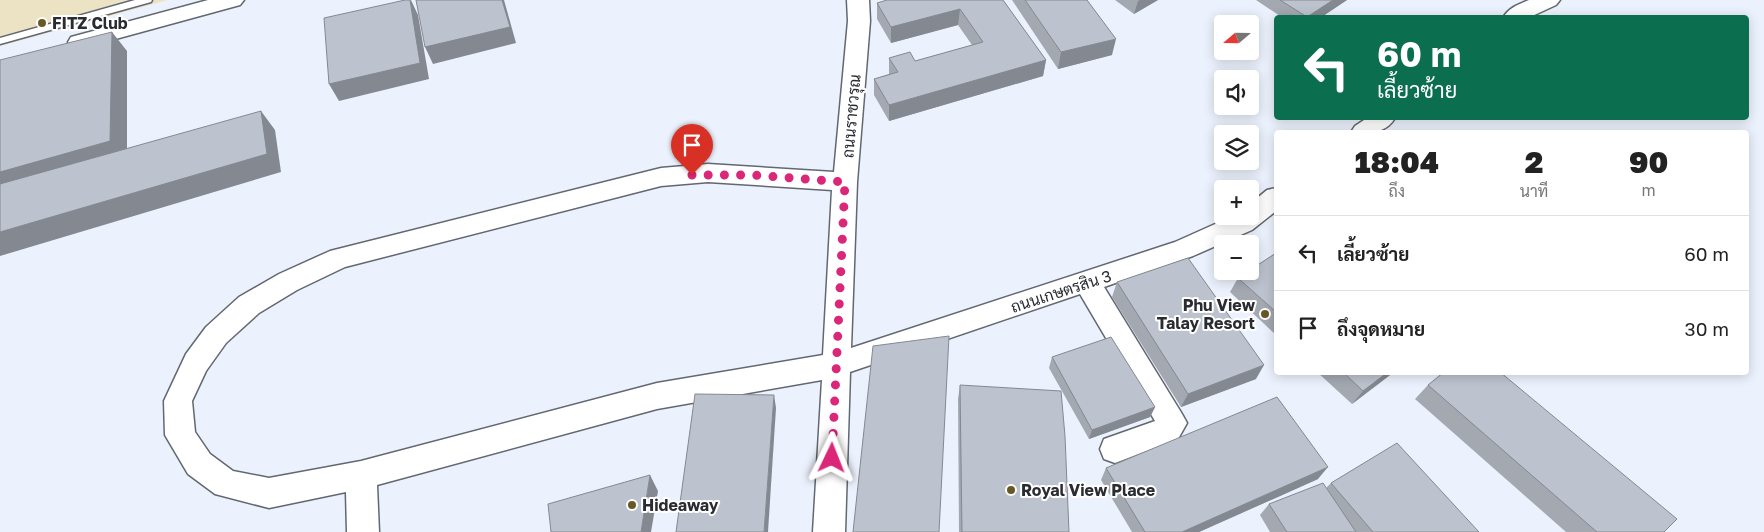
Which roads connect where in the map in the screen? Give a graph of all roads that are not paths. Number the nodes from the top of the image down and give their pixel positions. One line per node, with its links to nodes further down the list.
1 (147, 0): 6 (lane)
2 (233, 0): 7 (street)
3 (1549, 0): 5 (street)
4 (864, 2): 10 (street, ถนนราชวรุณ)
5 (1517, 15)
6 (0, 41)
7 (56, 49)
8 (1380, 120): 9 (street)
9 (1366, 130)
10 (845, 182): 13 (street, ถนนราชวรุณ); 15 (street, ถนนเกษตรสิน 3)
11 (1274, 198): 12 (street, ถนนเกษตรสิน 3)
12 (1087, 282): 13 (street, ถนนเกษตรสิน 3); 14 (street)
13 (836, 365): 15 (street, ถนนเกษตรสิน 3); 17 (street, ถนนราชวรุณ)
14 (1115, 449)
15 (361, 475): 16 (street)
16 (363, 532)
17 (829, 532)

